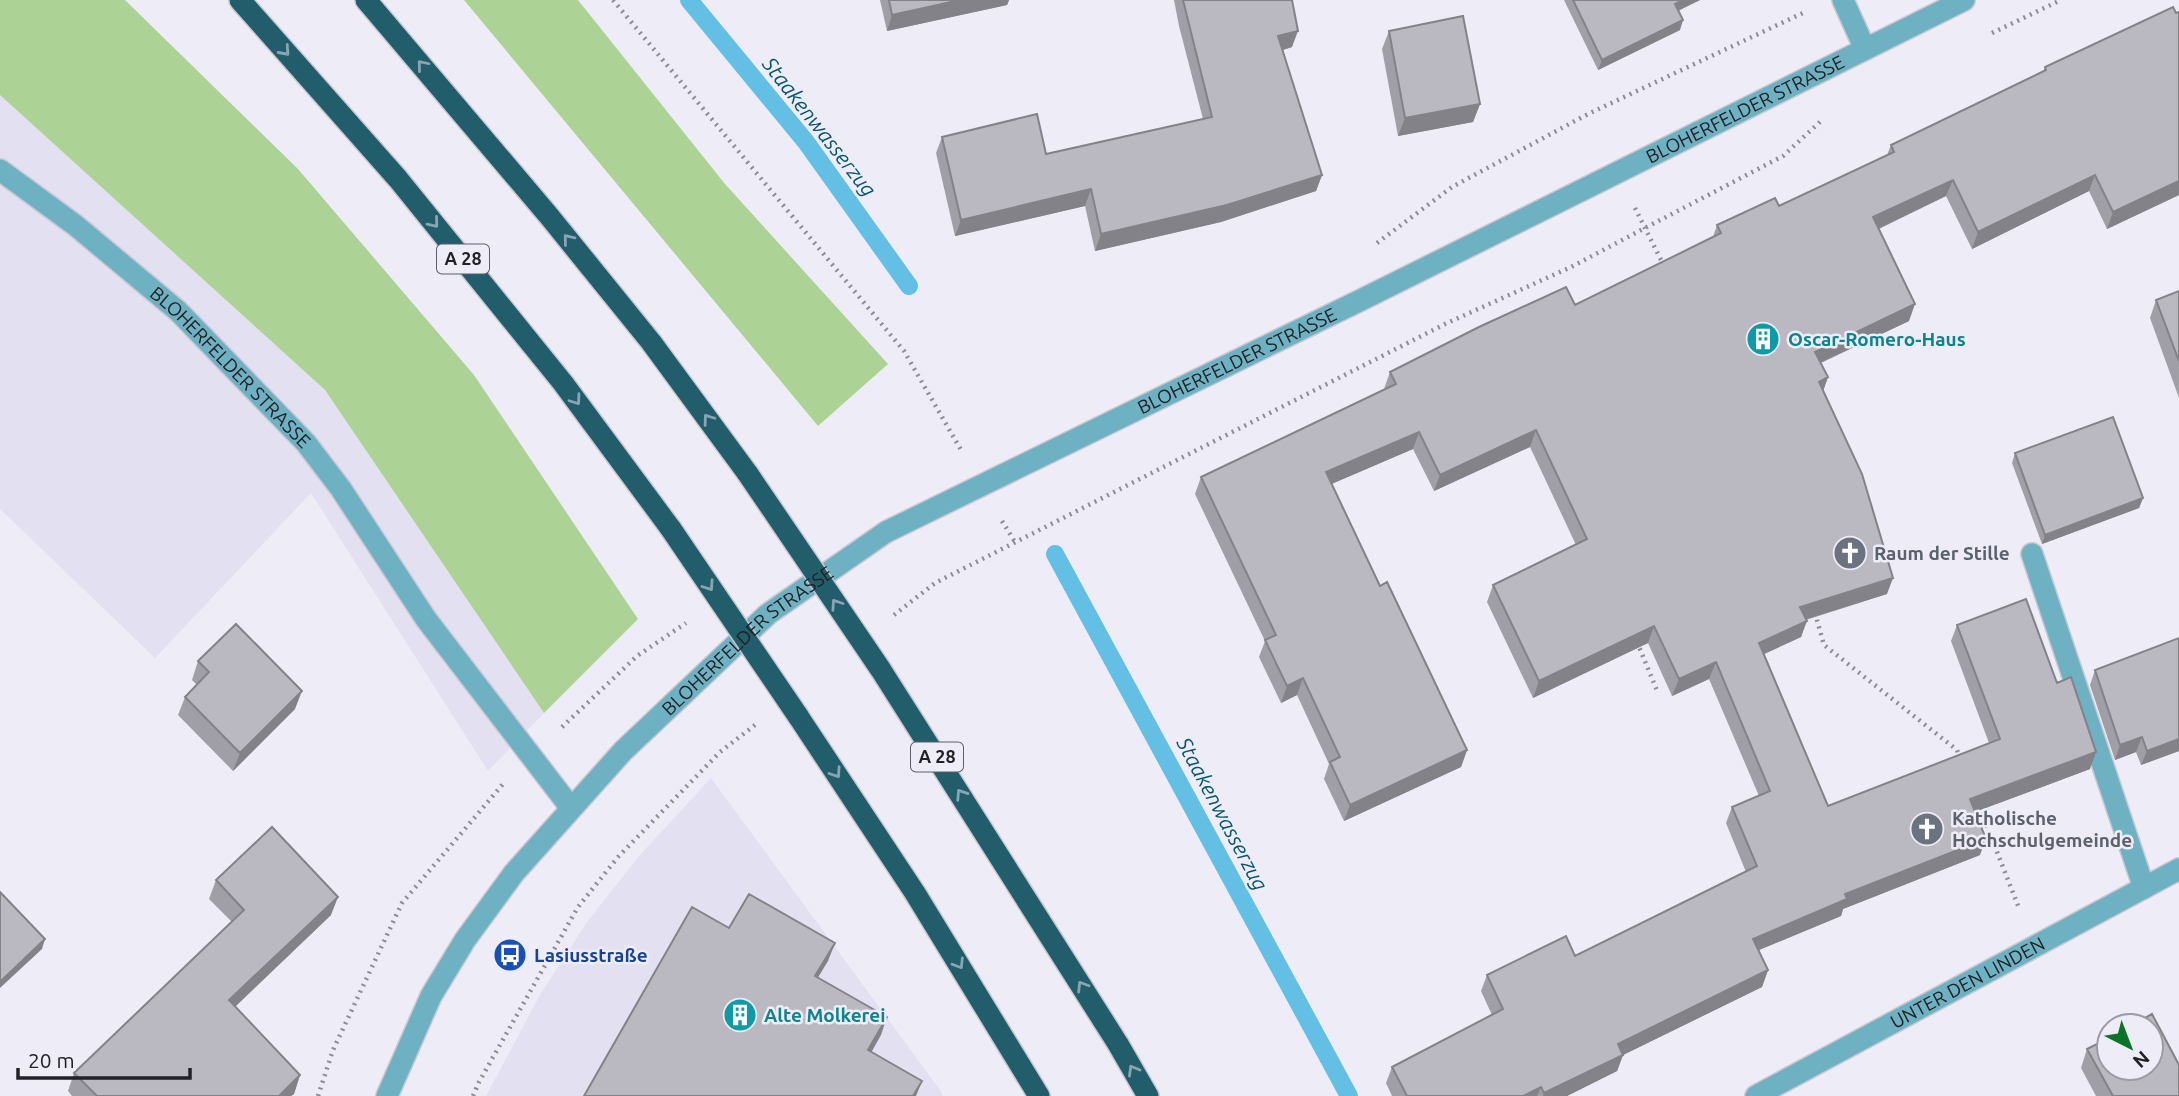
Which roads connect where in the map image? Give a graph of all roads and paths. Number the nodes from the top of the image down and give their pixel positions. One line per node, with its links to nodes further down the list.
1 (240, 0): 31 (highway, A 28, one-way to 31, bridge)
2 (366, 0): 32 (highway, A 28, one-way to 2, bridge)
3 (613, 0): 16 (path)
4 (1843, 0): 9 (street)
5 (1964, 0): 9 (street, BLOHERFELDER STRASSE)
6 (2061, 0): 8 (path)
7 (1805, 11): 14 (path)
8 (1986, 35)
9 (1866, 49): 12 (street, BLOHERFELDER STRASSE)
10 (1828, 114): 13 (path)
11 (0, 170): 25 (street, BLOHERFELDER STRASSE)
12 (1617, 173): 13 (path); 16 (street, BLOHERFELDER STRASSE)
13 (1645, 228): 15 (path); 19 (path)
14 (1377, 243)
15 (1669, 276)
16 (982, 486): 25 (street, BLOHERFELDER STRASSE)
17 (2032, 554): 27 (street)
18 (1813, 606): 23 (path)
19 (892, 617)
20 (1633, 634): 21 (path)
21 (1658, 693)
22 (763, 719): 30 (path)
23 (1962, 763)
24 (1976, 800): 28 (path)
25 (571, 808): 29 (street, BLOHERFELDER STRASSE)
26 (2179, 869): 27 (street, UNTER DEN LINDEN)
27 (2144, 888): 28 (street, UNTER DEN LINDEN)
28 (2034, 947): 33 (street, UNTER DEN LINDEN)
29 (387, 1096)
30 (473, 1096)
31 (1039, 1096)
32 (1148, 1096)
33 (1756, 1096)

